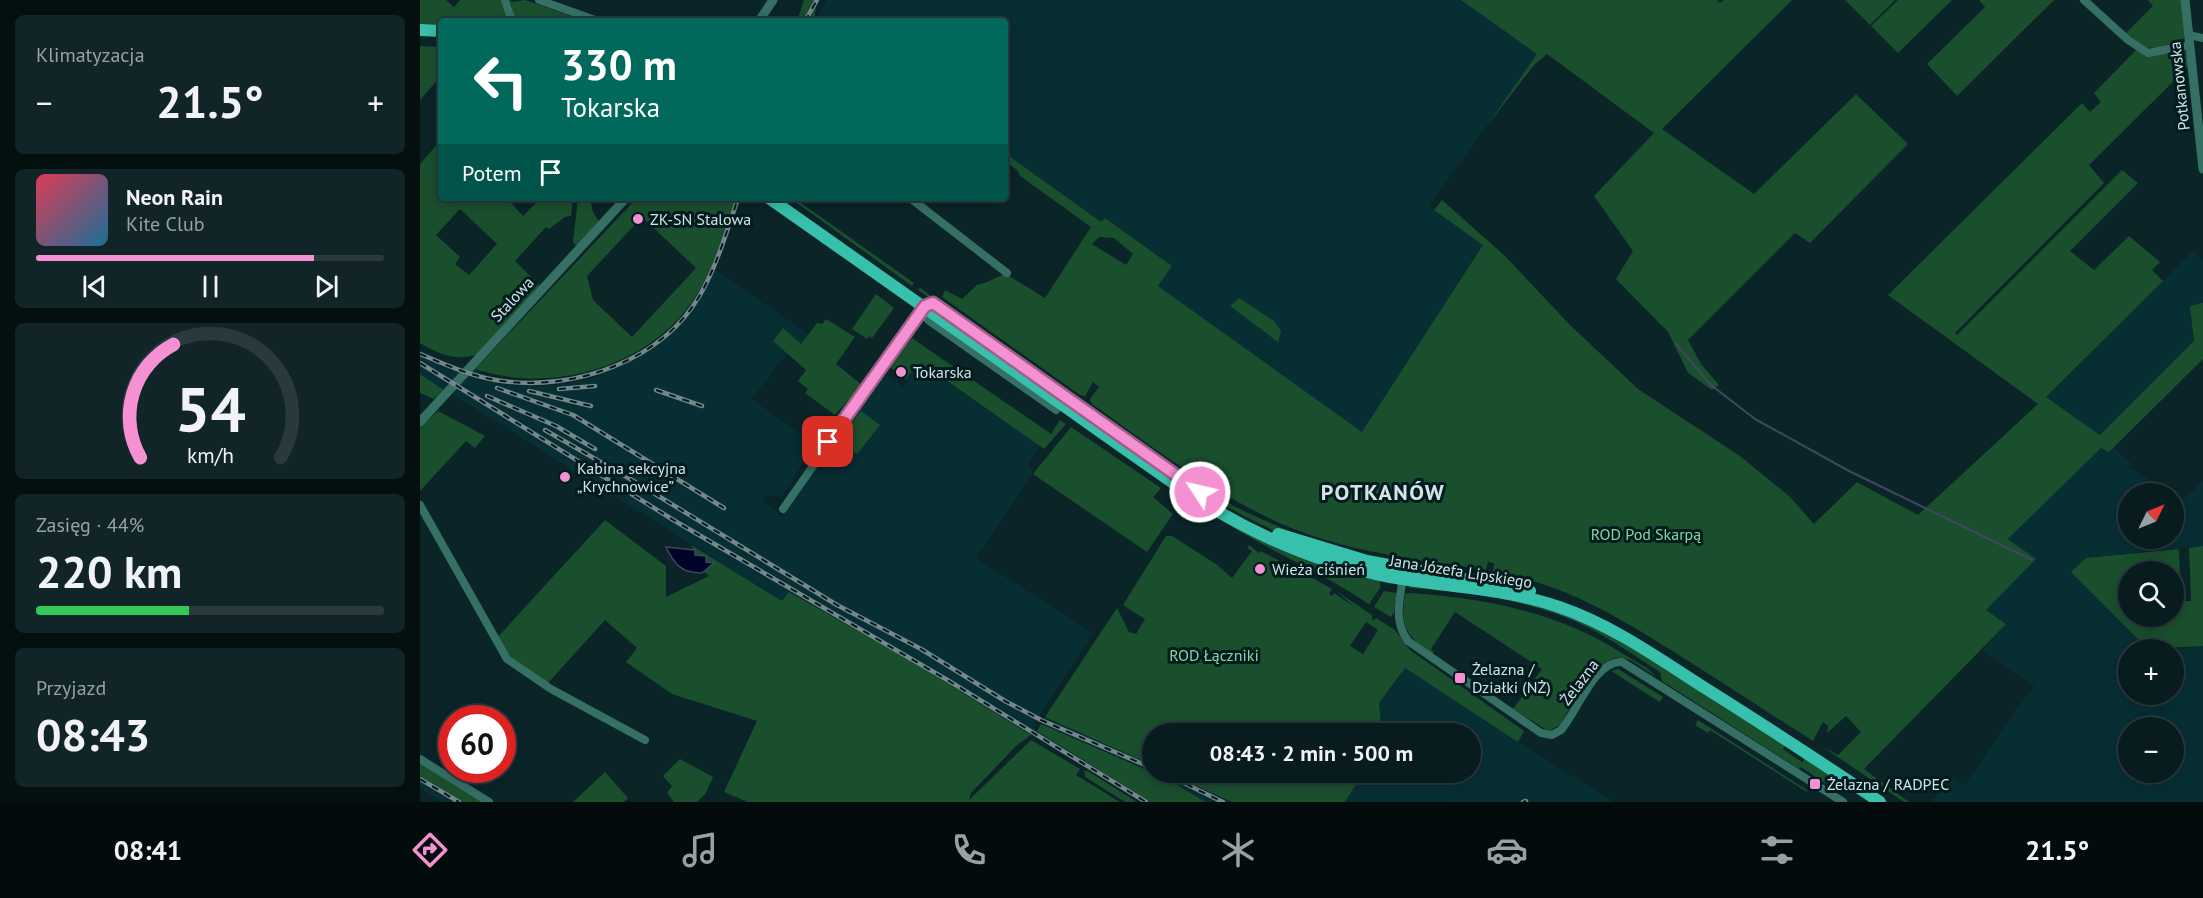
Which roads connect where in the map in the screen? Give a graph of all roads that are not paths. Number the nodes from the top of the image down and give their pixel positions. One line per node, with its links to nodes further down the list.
1 (505, 0): 6 (street)
2 (539, 0): 7 (street)
3 (773, 0): 8 (street)
4 (2084, 0): 12 (street)
5 (2185, 0): 12 (street, Potkanowska)
6 (511, 18)
7 (590, 18)
8 (761, 18)
9 (420, 30): 10 (main road)
10 (438, 31)
11 (2203, 38): 12 (street)
12 (2190, 40): 13 (street, Potkanowska)
13 (2203, 169)
14 (623, 201): 22 (street, Stalowa)
15 (774, 201): 19 (main road, Jana Józefa Lipskiego)
16 (789, 201): 19 (main road, Jana Józefa Lipskiego)
17 (913, 201): 18 (street)
18 (1007, 273)
19 (927, 302): 24 (street); 25 (main road, Jana Józefa Lipskiego)
20 (928, 320): 21 (street)
21 (1056, 410)
22 (420, 422)
23 (420, 505): 26 (street)
24 (783, 509)
25 (1404, 574): 28 (street, Żelazna); 30 (main road, Jana Józefa Lipskiego); 31 (main road, Jana Józefa Lipskiego)
26 (645, 740)
27 (420, 759): 29 (street)
28 (1840, 801)
29 (489, 802)
30 (1880, 802)
31 (1892, 802)

